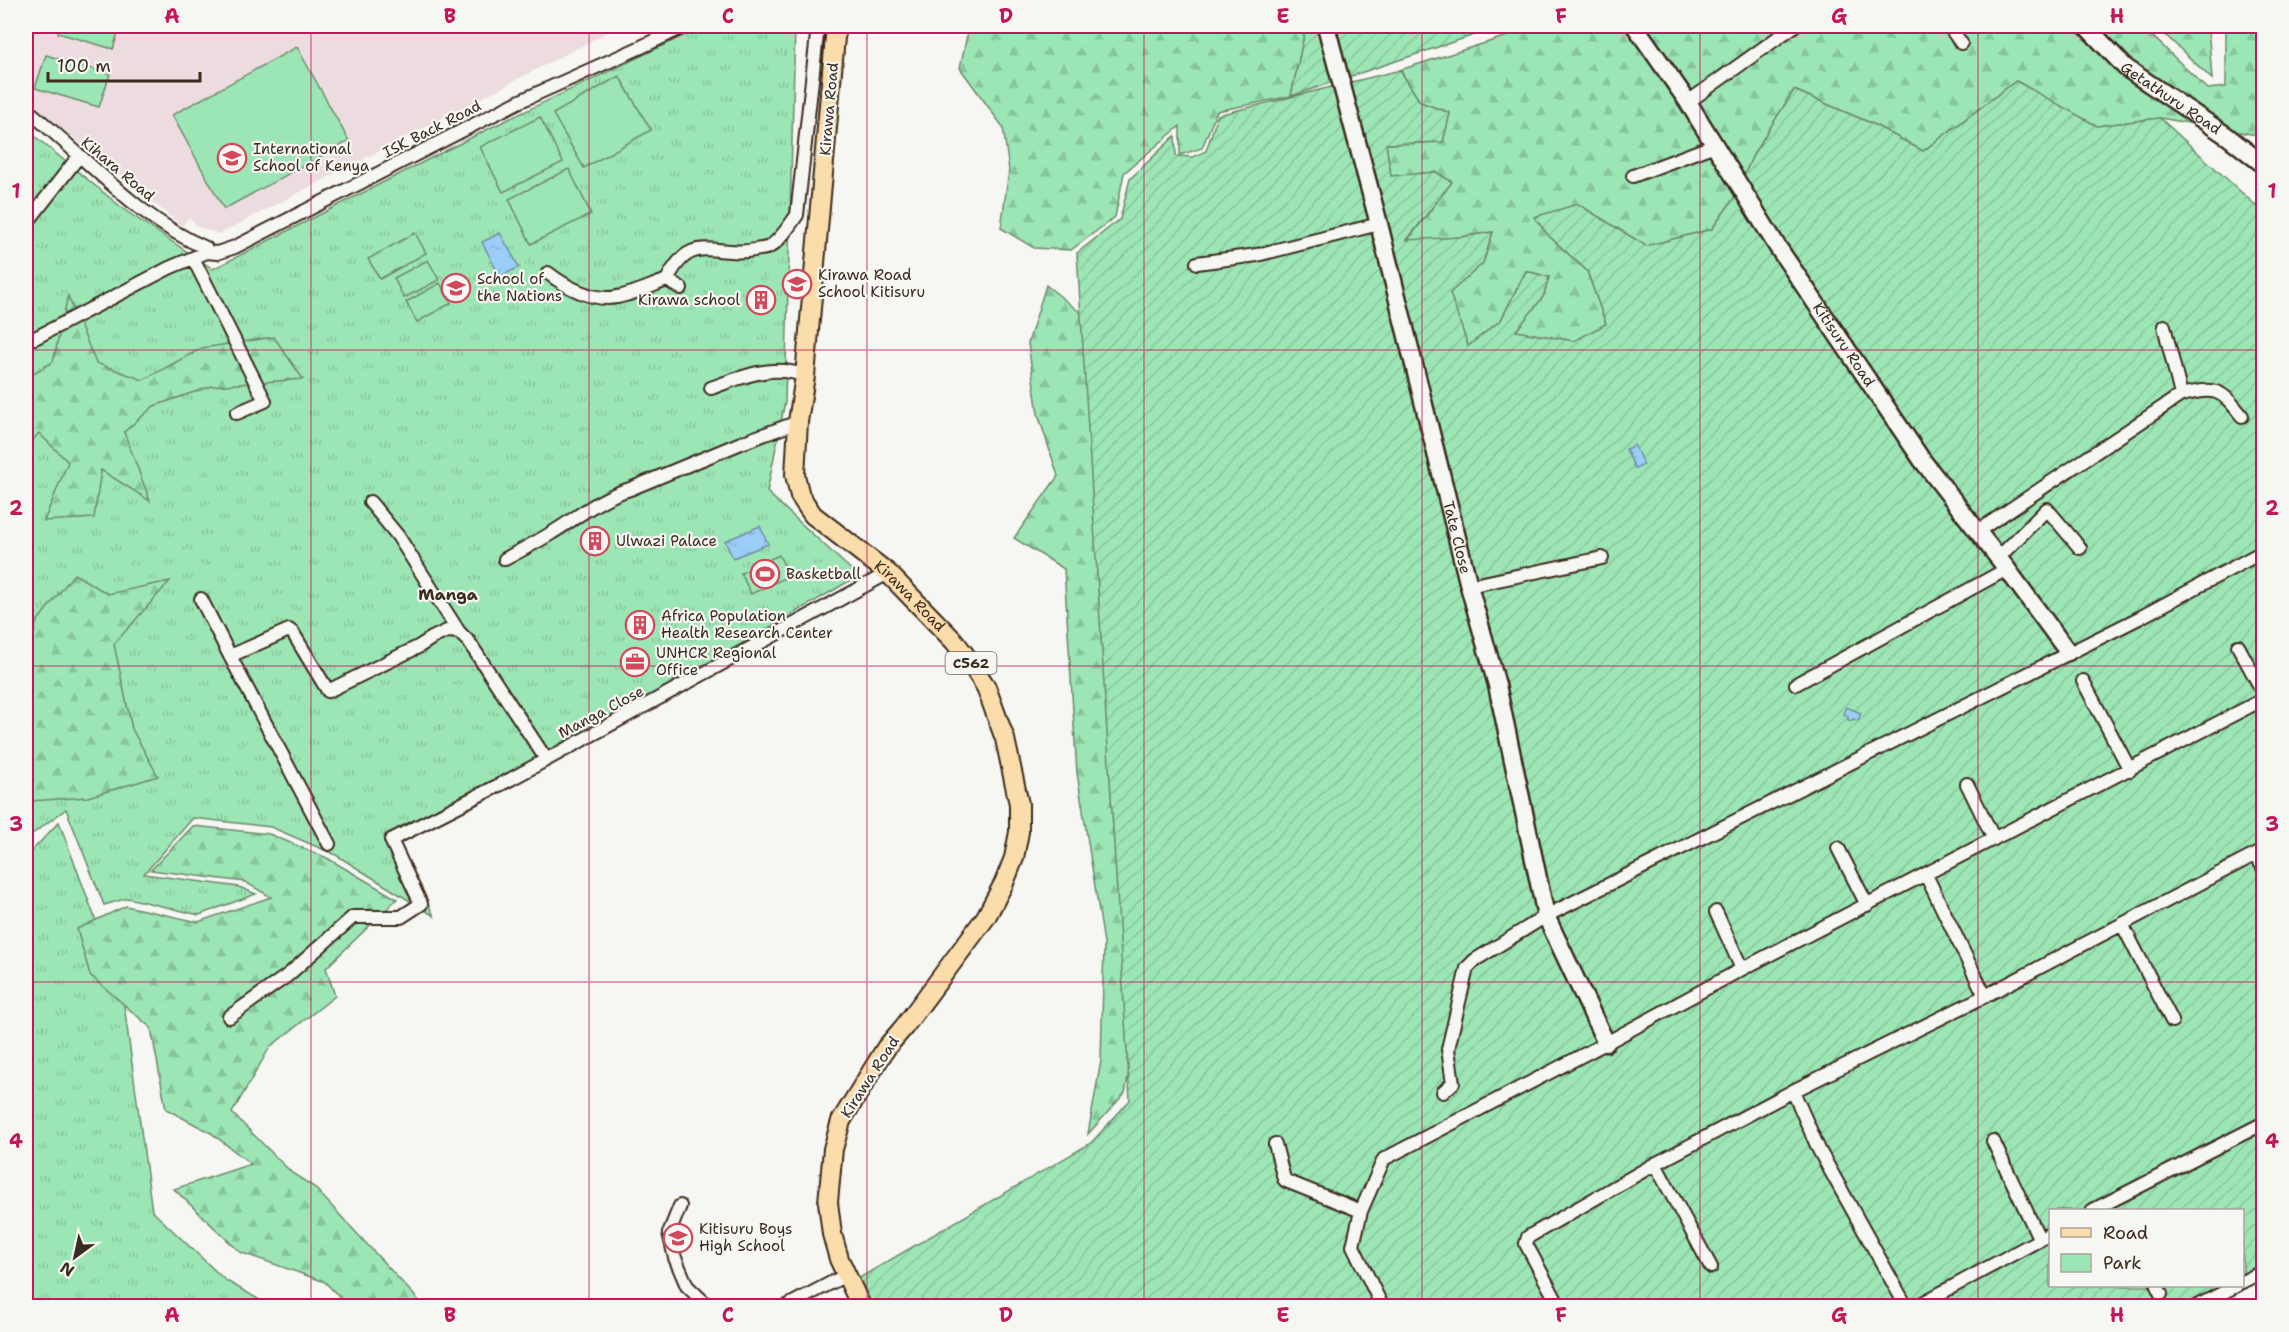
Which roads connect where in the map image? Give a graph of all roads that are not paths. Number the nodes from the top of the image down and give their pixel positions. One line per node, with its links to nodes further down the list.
1 (685, 26): 18 (street, ISK Back Road)
2 (818, 26): 22 (street)
3 (836, 26): 26 (main road, Kirawa Road / C562)
4 (1326, 26): 17 (street, Tate Close)
5 (1635, 26): 10 (street, Kitisuru Road)
6 (1794, 26): 10 (street)
7 (1949, 26): 9 (street)
8 (2086, 26): 14 (street, Getathuru Road)
9 (1961, 43)
10 (1688, 102): 12 (street, Kitisuru Road)
11 (26, 109): 13 (street, Kihara Road)
12 (1715, 145): 15 (street); 33 (street, Kitisuru Road)
13 (79, 156): 16 (street); 18 (street, Kihara Road)
14 (2264, 165)
15 (1633, 176)
16 (26, 224)
17 (1379, 224): 20 (street); 40 (street, Tate Close)
18 (206, 246): 19 (street, ISK Back Road)
19 (193, 258): 25 (street, ISK Back Road); 29 (street)
20 (1197, 263)
21 (548, 273): 22 (street)
22 (667, 280): 23 (street)
23 (681, 288)
24 (2164, 326): 28 (street)
25 (26, 338)
26 (805, 376): 27 (street); 31 (main road, Kirawa Road / C562)
27 (711, 388)
28 (2181, 395): 30 (street); 33 (street)
29 (237, 413)
30 (2241, 416)
31 (798, 422): 37 (street); 39 (main road, Kirawa Road / C562)
32 (370, 502): 42 (street)
33 (1978, 531): 38 (street, Kitisuru Road)
34 (2080, 548): 38 (street)
35 (2264, 551): 44 (street)
36 (1602, 558): 40 (street)
37 (505, 559)
38 (2003, 563): 44 (street, Kitisuru Road); 47 (street)
39 (888, 573): 50 (street, Manga Close); 81 (main road, Kirawa Road / C562)
40 (1468, 586): 61 (street, Tate Close)
41 (201, 599): 45 (street)
42 (459, 632): 45 (street); 50 (street)
43 (2238, 646): 48 (street)
44 (2068, 652): 61 (street)
45 (230, 656): 54 (street)
46 (2083, 681): 51 (street)
47 (1796, 684)
48 (2264, 694)
49 (2264, 699): 51 (street)
50 (546, 759): 65 (street, Manga Close)
51 (2130, 770): 53 (street)
52 (1967, 784): 53 (street)
53 (1994, 839): 58 (street)
54 (329, 844)
55 (1838, 848): 59 (street)
56 (2260, 853): 57 (street); 62 (street)
57 (2264, 869)
58 (1926, 874): 59 (street); 64 (street)
59 (1867, 905): 63 (street)
60 (1716, 912): 63 (street)
61 (1546, 916): 67 (street, Tate Close); 69 (street)
62 (2122, 924): 64 (street); 66 (street)
63 (1742, 969): 67 (street)
64 (1985, 996): 68 (street)
65 (229, 1017)
66 (2172, 1021)
67 (1606, 1043): 77 (street)
68 (1792, 1091): 73 (street); 89 (street)
69 (1443, 1092)
70 (2264, 1123): 74 (street)
71 (1993, 1141): 78 (street)
72 (1275, 1144): 77 (street)
73 (1655, 1164): 79 (street); 88 (street)
74 (2115, 1205): 76 (street)
75 (680, 1206): 84 (street)
76 (2097, 1209)
77 (1361, 1211): 87 (street)
78 (2045, 1237): 90 (street)
79 (1711, 1267)
80 (2264, 1271): 82 (street)
81 (846, 1275): 85 (street); 86 (main road, Kirawa Road / C562)
82 (2244, 1281)
83 (2234, 1287): 91 (street)
84 (708, 1306)
85 (787, 1306)
86 (861, 1306)
87 (1383, 1306)
88 (1559, 1306)
89 (1906, 1306)
90 (1917, 1306)
91 (2197, 1306)

